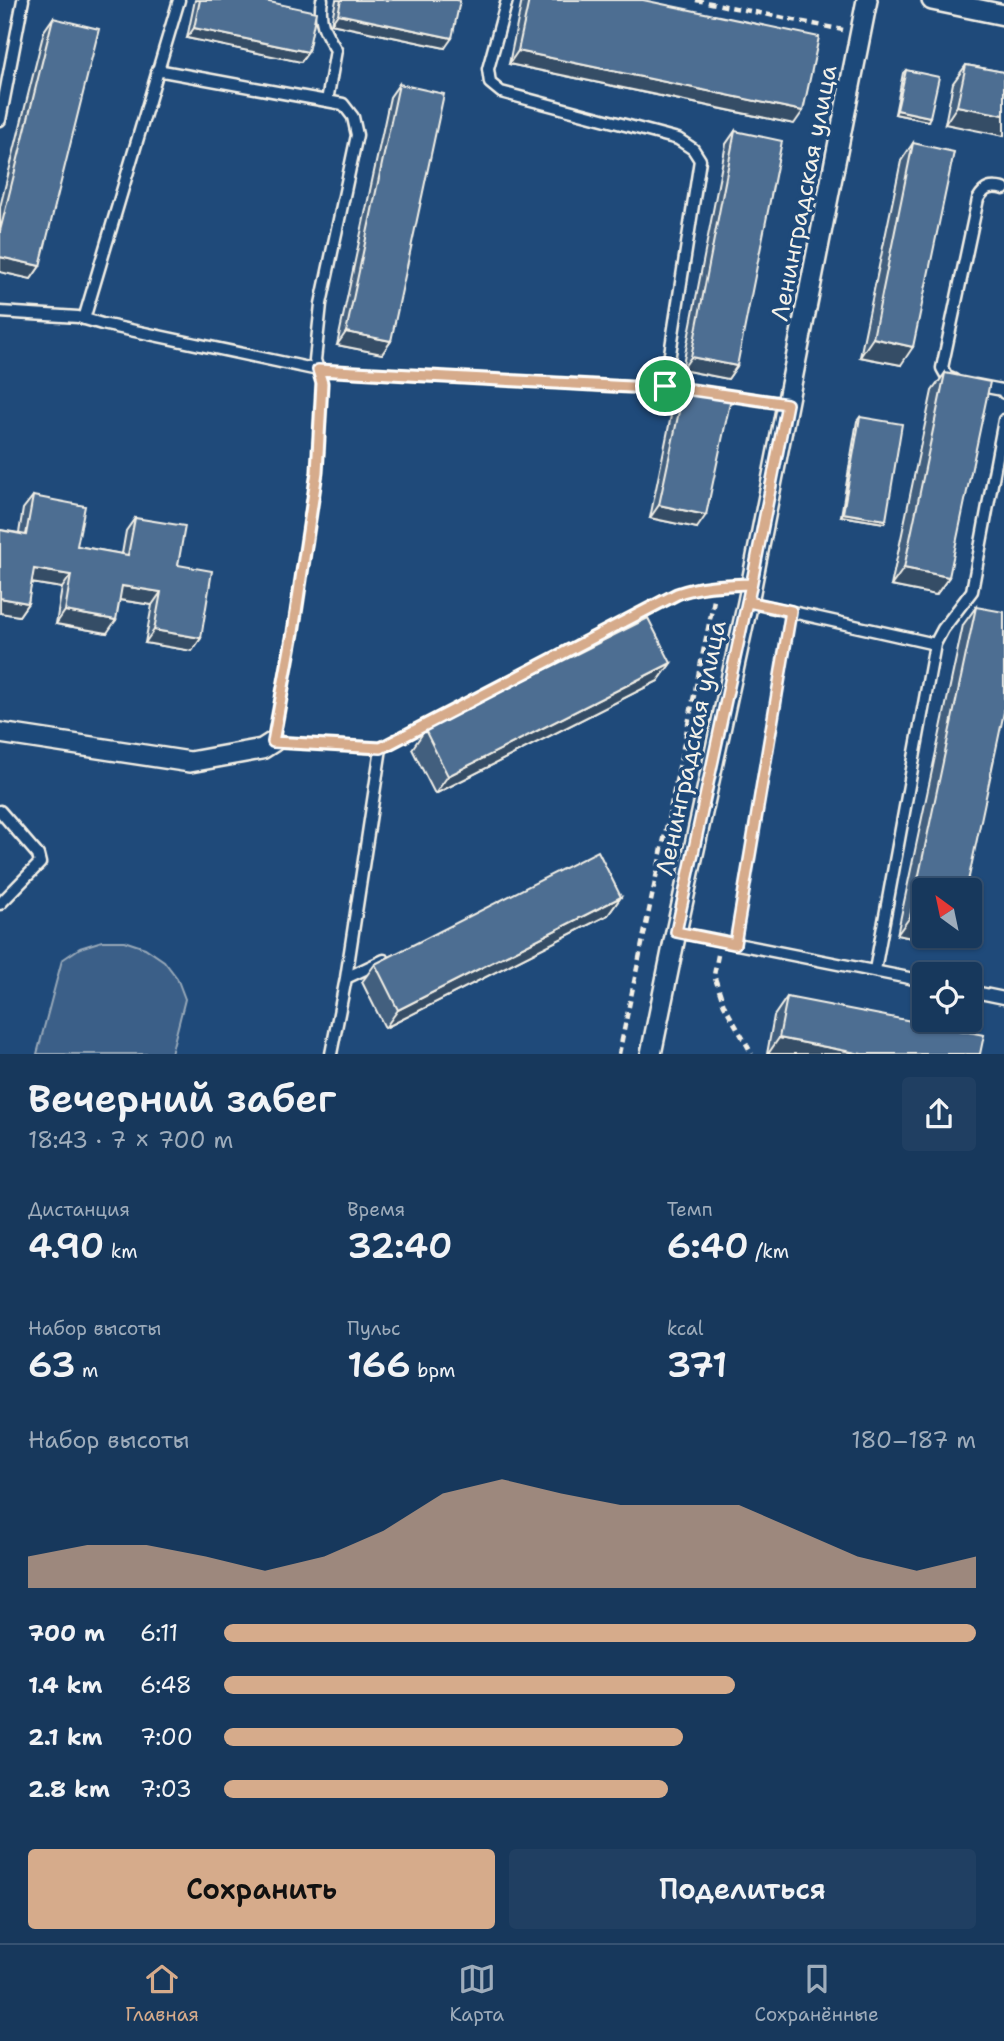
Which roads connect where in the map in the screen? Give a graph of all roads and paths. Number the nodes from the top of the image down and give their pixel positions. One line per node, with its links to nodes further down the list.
1 (23, 0): 12 (lane)
2 (179, 0): 10 (lane)
3 (322, 0): 11 (lane)
4 (507, 0): 17 (lane)
5 (696, 0): 9 (path)
6 (867, 0): 9 (street, Ленинградская улица)
7 (932, 0): 8 (street)
8 (1004, 15)
9 (861, 33): 19 (street, Ленинградская улица)
10 (157, 70): 11 (lane); 15 (lane)
11 (327, 101): 16 (lane)
12 (0, 120)
13 (1004, 189): 18 (lane)
14 (0, 313): 15 (lane)
15 (84, 319): 16 (lane)
16 (318, 370): 17 (lane); 26 (lane)
17 (665, 386): 19 (lane)
18 (1004, 393)
19 (787, 404): 22 (street, Ленинградская улица)
20 (1004, 420): 24 (lane)
21 (717, 585): 22 (lane); 27 (lane); 40 (path)
22 (750, 593): 23 (lane); 30 (street, Ленинградская улица)
23 (791, 611): 24 (lane); 32 (path)
24 (935, 644): 34 (lane)
25 (0, 733): 26 (street)
26 (273, 742): 27 (lane)
27 (381, 748): 35 (lane)
28 (0, 811): 29 (lane)
29 (0, 904)
30 (676, 932): 31 (lane); 41 (street, Ленинградская улица)
31 (720, 941): 32 (lane); 42 (path)
32 (735, 944): 34 (lane)
33 (395, 955): 35 (lane)
34 (875, 970): 36 (lane)
35 (346, 978): 39 (lane)
36 (912, 978)
37 (982, 993): 38 (lane)
38 (1004, 998)
39 (331, 1054)
40 (619, 1054)
41 (651, 1054)
42 (752, 1054)

